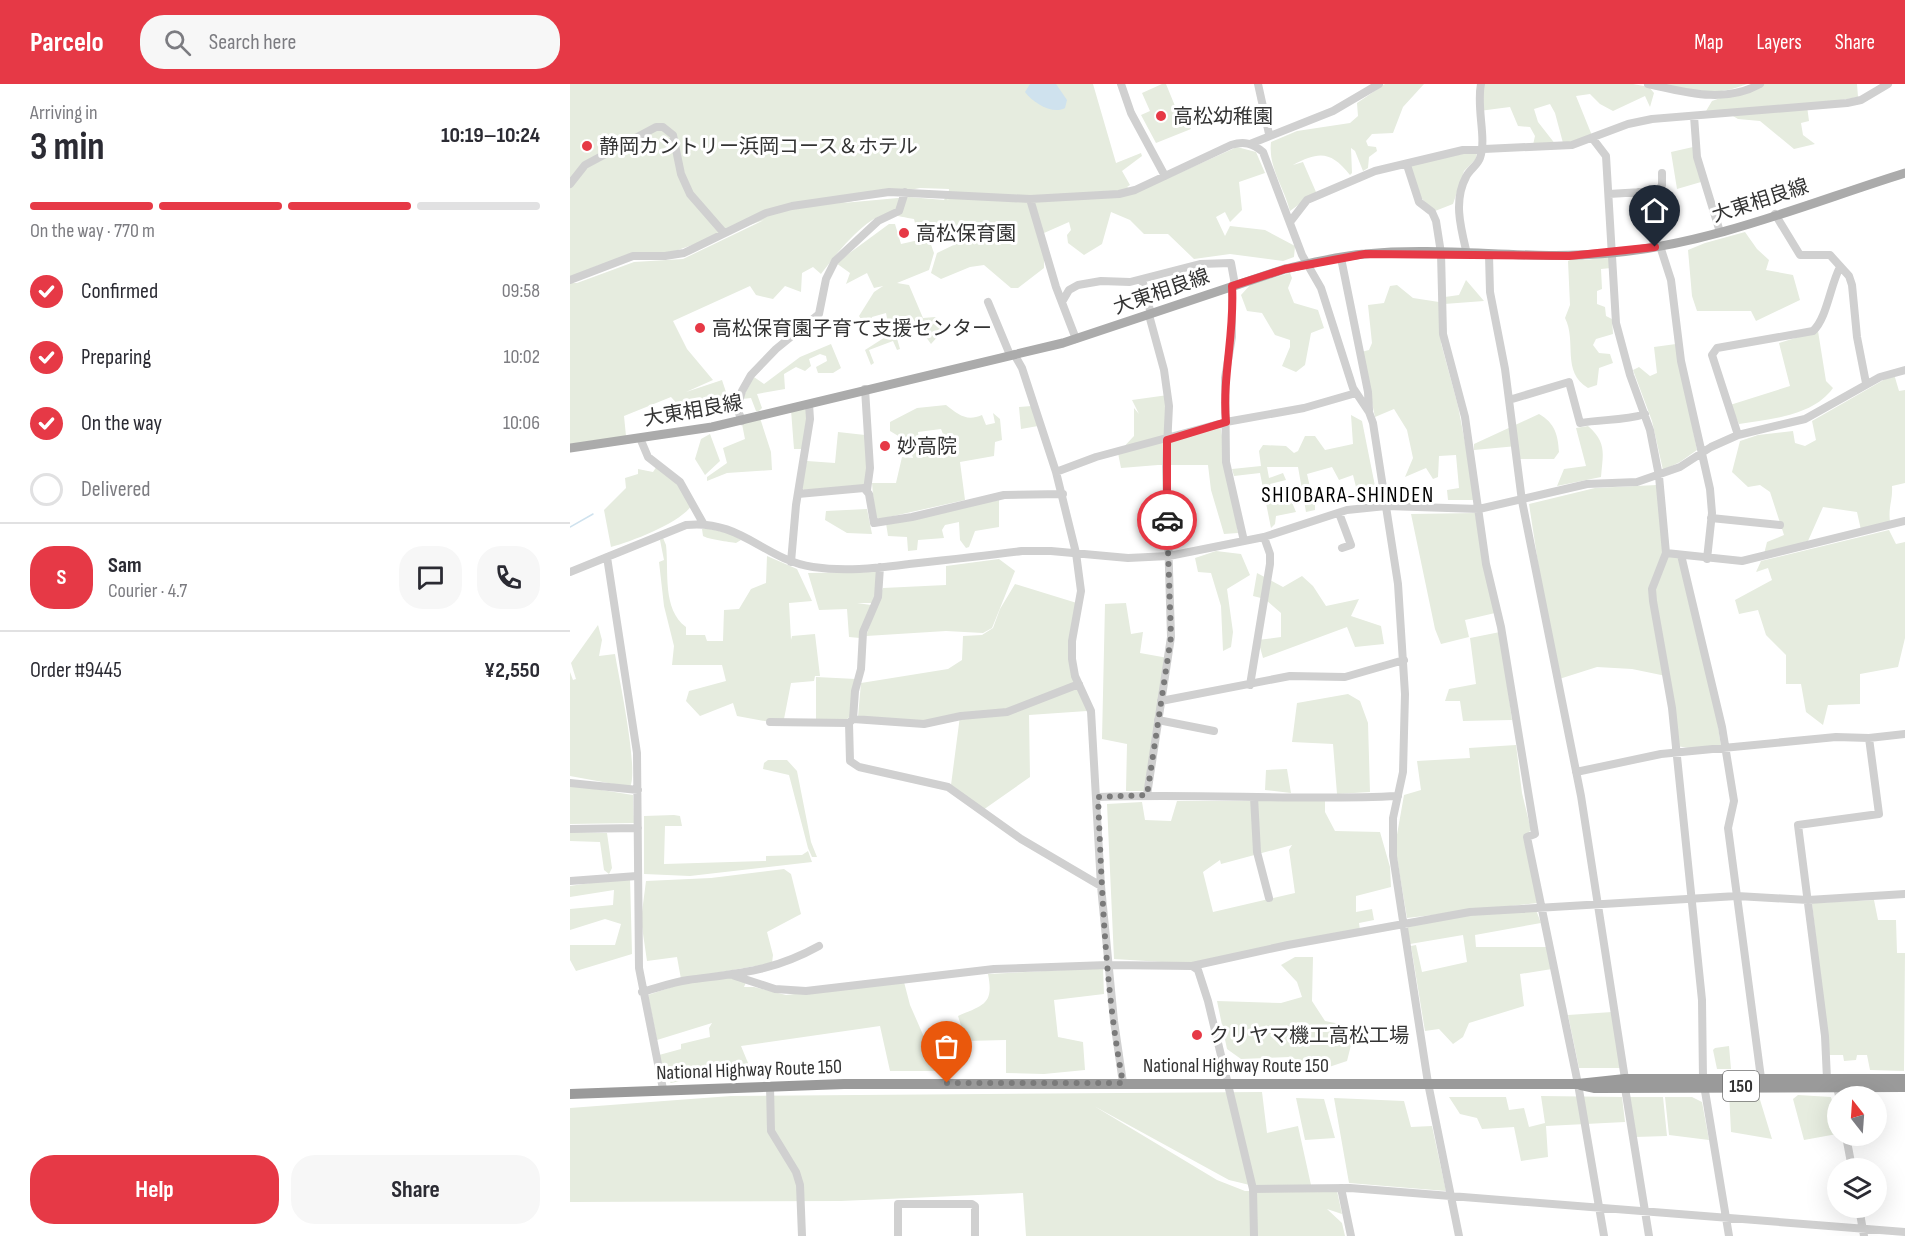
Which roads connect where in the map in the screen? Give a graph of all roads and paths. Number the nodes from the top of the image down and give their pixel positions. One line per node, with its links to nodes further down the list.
1 (1121, 84): 16 (street)
2 (1258, 84): 9 (street)
3 (1379, 84): 9 (street)
4 (1481, 84): 12 (street)
5 (1647, 84): 6 (street)
6 (1760, 84)
7 (1888, 84): 8 (street)
8 (1694, 116): 10 (street); 24 (street)
9 (1269, 134): 11 (street)
10 (1593, 139): 12 (street); 20 (street)
11 (1250, 144): 16 (street); 23 (street)
12 (1481, 148): 13 (street); 29 (street)
13 (1407, 165): 23 (street); 27 (street)
14 (1662, 173): 19 (street)
15 (1905, 173): 22 (main road, 大東相良線)
16 (1165, 176): 21 (street)
17 (570, 184): 25 (street)
18 (905, 192): 21 (street); 25 (street); 50 (street)
19 (1638, 192): 20 (street); 26 (street)
20 (1609, 194): 28 (street)
21 (1030, 199): 38 (street)
22 (1775, 214): 24 (main road, 大東相良線); 33 (street)
23 (1290, 222): 32 (street)
24 (1720, 232): 26 (main road, 大東相良線)
25 (724, 233): 35 (street)
26 (1657, 247): 28 (main road, 大東相良線); 56 (street)
27 (1441, 253): 29 (main road, 大東相良線); 31 (main road, 大東相良線); 64 (street)
28 (1614, 253): 30 (main road, 大東相良線); 49 (street)
29 (1467, 254): 30 (main road, 大東相良線)
30 (1489, 255): 46 (street)
31 (1341, 258): 32 (main road, 大東相良線); 48 (street)
32 (1309, 263): 36 (main road, 大東相良線); 45 (street)
33 (1840, 267): 43 (street); 52 (street)
34 (1142, 279): 36 (street); 38 (street); 39 (street)
35 (570, 280)
36 (1233, 286): 39 (main road, 大東相良線); 51 (street)
37 (988, 302): 41 (street)
38 (1062, 302): 40 (street)
39 (1150, 314): 40 (main road, 大東相良線); 54 (street)
40 (1076, 339): 41 (main road, 大東相良線)
41 (1012, 354): 44 (main road, 大東相良線); 57 (street)
42 (1905, 370): 43 (street)
43 (1866, 383): 52 (street)
44 (865, 389): 47 (main road, 大東相良線); 59 (street)
45 (1356, 393): 48 (street); 51 (street)
46 (1509, 400): 49 (street); 62 (street)
47 (809, 404): 50 (main road, 大東相良線); 60 (street)
48 (1369, 412): 63 (street)
49 (1645, 414): 58 (street)
50 (741, 421): 53 (main road, 大東相良線)
51 (1226, 422): 54 (street); 71 (street)
52 (1738, 435): 56 (street)
53 (640, 438): 55 (main road, 大東相良線); 68 (street)
54 (1167, 440): 57 (street); 76 (street)
55 (570, 448)
56 (1701, 454): 58 (street); 66 (street)
57 (1056, 472): 61 (street)
58 (1659, 476): 62 (street); 74 (street)
59 (867, 490): 60 (street); 61 (street)
60 (798, 494): 79 (street)
61 (1063, 494): 73 (street)
62 (1522, 501): 64 (street); 94 (street)
63 (1386, 506): 64 (street); 65 (street); 82 (street)
64 (1479, 509): 112 (street)
65 (1339, 513): 70 (street); 72 (street)
66 (1711, 518): 69 (street); 78 (street)
67 (1905, 521): 78 (street)
68 (703, 523): 77 (street); 79 (street)
69 (1780, 525)
70 (1264, 537): 71 (street); 84 (street)
71 (1244, 542): 76 (street)
72 (1342, 548)
73 (1076, 553): 76 (street); 80 (street); 83 (street)
74 (1666, 553): 75 (street); 93 (street)
75 (1681, 555): 78 (street); 92 (street)
76 (1169, 556): 85 (street)
77 (607, 557): 81 (street); 96 (street)
78 (1707, 559)
79 (791, 562): 80 (street)
80 (880, 567): 87 (street)
81 (570, 572)
82 (1404, 660): 84 (street); 98 (street)
83 (1079, 684): 87 (street); 99 (street)
84 (1250, 685): 85 (street)
85 (1161, 701): 86 (street)
86 (1158, 720): 89 (street); 97 (street)
87 (851, 721): 88 (street); 105 (street)
88 (770, 722)
89 (1214, 731)
90 (1905, 734): 91 (street)
91 (1869, 738): 92 (street); 110 (street)
92 (1725, 749): 93 (street); 107 (street)
93 (1677, 753): 94 (street); 109 (street)
94 (1576, 772): 111 (street)
95 (570, 783): 96 (street)
96 (638, 790): 101 (street)
97 (1147, 795): 99 (street); 100 (street)
98 (1398, 796): 100 (street); 113 (street)
99 (1098, 797): 105 (street)
100 (1254, 797): 108 (street)
101 (638, 828): 102 (street); 103 (street)
102 (570, 829)
103 (637, 876): 104 (street); 118 (street)
104 (570, 881)
105 (1101, 886): 115 (street)
106 (1905, 894): 110 (street)
107 (1737, 896): 109 (street); 110 (street); 119 (street)
108 (1269, 898)
109 (1691, 898): 111 (street); 122 (street)
110 (1808, 900): 120 (street)
111 (1597, 903): 112 (street); 125 (street)
112 (1541, 907): 113 (street); 127 (street)
113 (1404, 923): 116 (street); 124 (street)
114 (819, 946): 117 (street)
115 (1108, 965): 116 (street); 117 (street); 123 (street)
116 (1192, 966): 126 (street)
117 (735, 976): 118 (street)
118 (642, 992): 131 (street)
119 (1761, 1078): 120 (highway, National Highway Route 150 / 150); 122 (highway, National Highway Route 150 / 150)
120 (1827, 1079): 121 (highway, National Highway Route 150 / 150)
121 (1905, 1079)
122 (1703, 1082): 125 (highway, National Highway Route 150 / 150); 132 (highway, National Highway Route 150 / 150); 139 (street)
123 (1123, 1083): 126 (highway, National Highway Route 150 / 150); 128 (highway, National Highway Route 150 / 150)
124 (1428, 1083): 126 (highway, National Highway Route 150 / 150); 127 (highway, National Highway Route 150 / 150); 136 (street)
125 (1625, 1083): 127 (highway, National Highway Route 150 / 150); 138 (street)
126 (1228, 1084): 135 (street)
127 (1578, 1084): 137 (street)
128 (770, 1086): 131 (highway, National Highway Route 150 / 150); 142 (street)
129 (1905, 1087): 130 (highway, National Highway Route 150 / 150)
130 (1887, 1088)
131 (663, 1089): 133 (highway, National Highway Route 150 / 150)
132 (1827, 1091)
133 (570, 1094)
134 (1341, 1188): 135 (street); 136 (street); 146 (street)
135 (1253, 1189): 145 (street)
136 (1451, 1195): 137 (street); 147 (street)
137 (1599, 1207): 138 (street); 148 (street)
138 (1644, 1211): 139 (street); 149 (street)
139 (1726, 1218): 140 (street); 150 (street)
140 (1863, 1232): 141 (street)
141 (1905, 1232)
142 (802, 1236)
143 (898, 1236): 144 (street)
144 (975, 1236)
145 (1254, 1236)
146 (1351, 1236)
147 (1459, 1236)
148 (1604, 1236)
149 (1649, 1236)
150 (1729, 1236)

